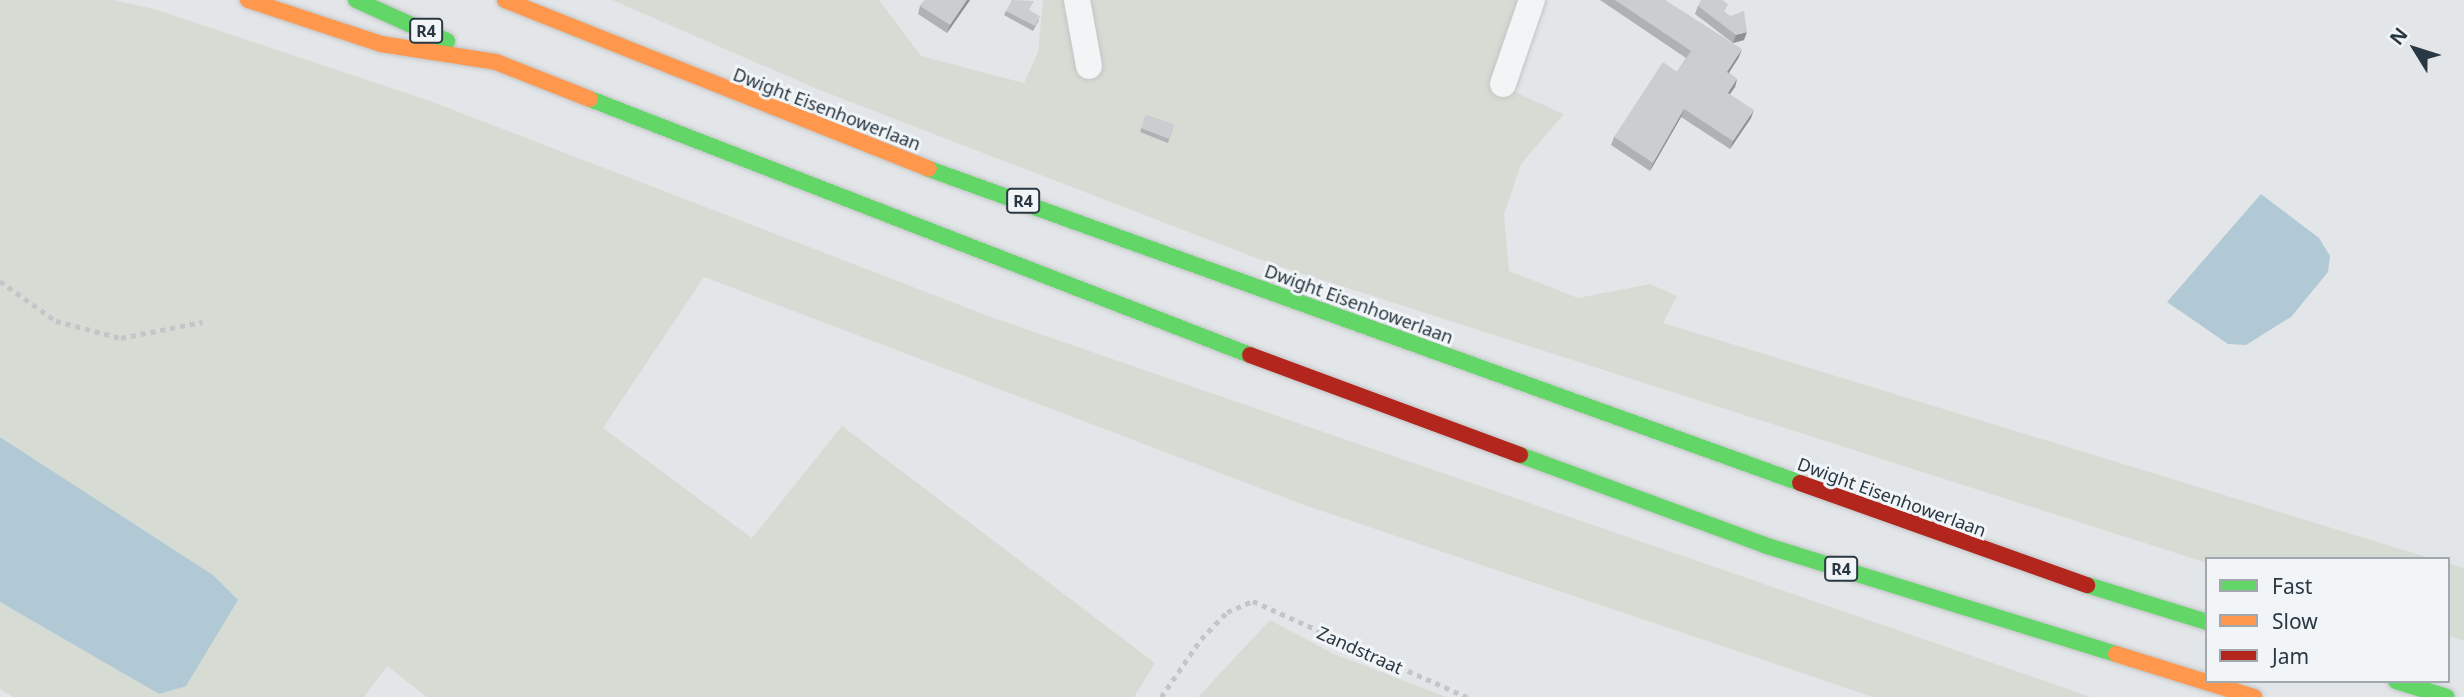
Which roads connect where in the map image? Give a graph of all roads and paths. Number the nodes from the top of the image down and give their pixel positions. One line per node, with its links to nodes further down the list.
1 (248, 0): 6 (highway)
2 (356, 0): 6 (highway, R4)
3 (505, 0): 11 (highway, Dwight Eisenhowerlaan / R4)
4 (1077, 0): 7 (street)
5 (1532, 0): 8 (street)
6 (496, 62): 12 (highway, R4)
7 (1089, 66)
8 (1503, 84)
9 (0, 281): 10 (path)
10 (202, 322)
11 (2205, 621)
12 (2205, 682)
13 (2209, 683): 17 (highway, R4)
14 (2402, 683): 18 (highway)
15 (1161, 697): 16 (path, Zandstraat)
16 (1467, 697)
17 (2254, 697)
18 (2447, 697)

